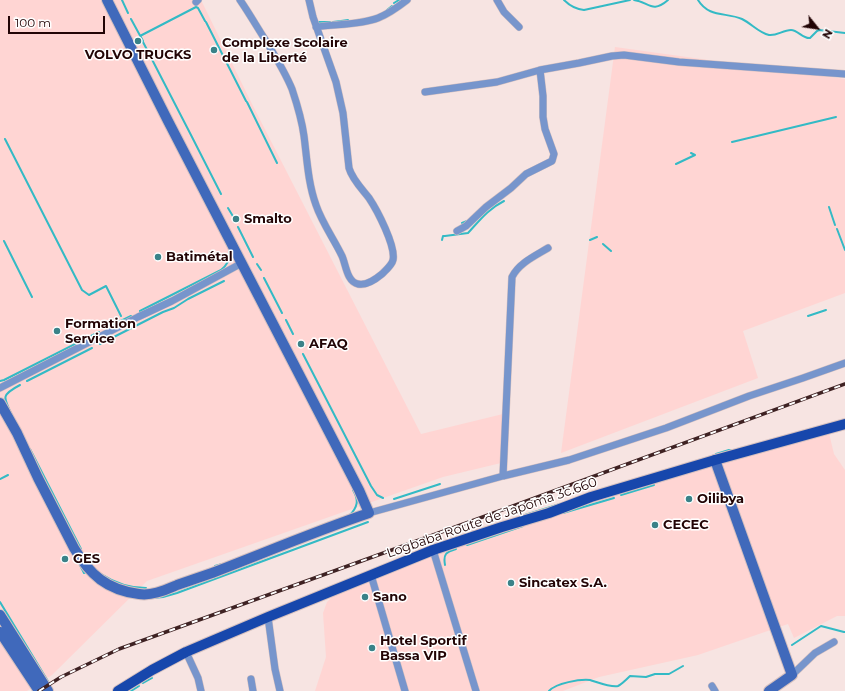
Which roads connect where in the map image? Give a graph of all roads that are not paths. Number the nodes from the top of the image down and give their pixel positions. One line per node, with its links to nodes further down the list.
1 (107, 0): 13 (street)
2 (240, 0): 6 (street)
3 (309, 0): 6 (street)
4 (407, 0): 6 (street)
5 (497, 0): 7 (street)
6 (316, 27)
7 (519, 27)
8 (540, 70): 9 (street); 10 (street); 11 (street)
9 (845, 74)
10 (426, 92)
11 (457, 231)
12 (548, 248): 19 (street)
13 (242, 263): 15 (street); 20 (street)
14 (845, 363): 19 (street)
15 (0, 388)
16 (0, 403): 20 (street)
17 (845, 424): 18 (main road, Logbaba Route de Japoma 3c.660)
18 (715, 460): 21 (main road, Logbaba Route de Japoma 3c.660); 28 (street)
19 (503, 476): 20 (street)
20 (369, 514)
21 (433, 550): 22 (main road, Logbaba Route de Japoma 3c.660); 37 (street)
22 (371, 575): 24 (main road, Logbaba Route de Japoma 3c.660); 36 (street)
23 (0, 616): 31 (street)
24 (268, 617): 27 (main road, Logbaba Route de Japoma 3c.660); 35 (street)
25 (0, 632): 30 (street)
26 (834, 642): 28 (street)
27 (186, 652): 32 (main road, Logbaba Route de Japoma 3c.660); 33 (street)
28 (792, 675): 38 (street)
29 (251, 679): 34 (street)
30 (39, 691)
31 (48, 691)
32 (118, 691)
33 (201, 691)
34 (254, 691)
35 (280, 691)
36 (404, 691)
37 (476, 691)
38 (769, 691)

